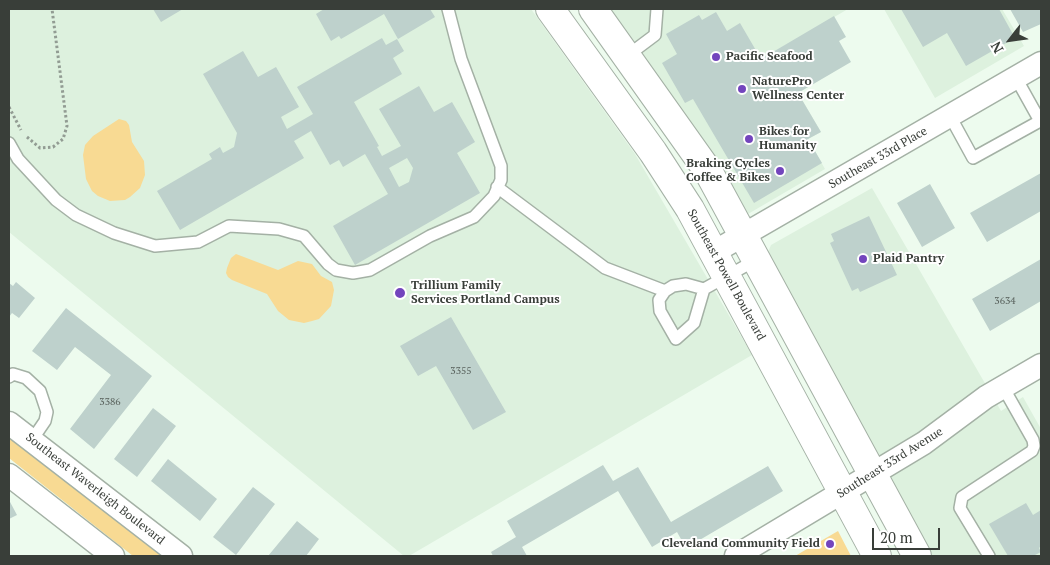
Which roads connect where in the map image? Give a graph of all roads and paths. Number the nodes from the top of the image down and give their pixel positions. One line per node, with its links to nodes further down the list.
1 (52, 9): 9 (path)
2 (448, 9): 12 (lane)
3 (550, 9): 14 (main road, Southeast Powell Boulevard)
4 (593, 9): 6 (main road)
5 (657, 9): 6 (lane)
6 (627, 56): 13 (main road)
7 (1041, 63): 8 (street, Southeast 33rd Place)
8 (1016, 78): 10 (street, Southeast 33rd Place); 10 (lane)
9 (9, 107)
10 (950, 116): 13 (street, Southeast 33rd Place)
11 (9, 143): 12 (lane)
12 (497, 187): 17 (lane)
13 (744, 235): 14 (street, Southeast 33rd Place); 15 (main road)
14 (714, 252): 16 (main road, Southeast Powell Boulevard)
15 (757, 259): 16 (lane); 24 (main road)
16 (716, 282): 17 (lane); 17 (lane); 25 (main road, Southeast Powell Boulevard)
17 (665, 292)
18 (1040, 369): 20 (street, Southeast 33rd Avenue)
19 (9, 377): 22 (lane)
20 (1002, 387): 24 (street, Southeast 33rd Avenue); 31 (lane)
21 (9, 422): 22 (street, Southeast Waverleigh Boulevard)
22 (32, 440): 27 (street, Southeast Waverleigh Boulevard)
23 (9, 475): 26 (street)
24 (873, 475): 25 (street, Southeast 33rd Avenue); 30 (main road)
25 (843, 492): 28 (street, Southeast 33rd Avenue); 29 (main road, Southeast Powell Boulevard)
26 (113, 556)
27 (180, 556)
28 (736, 556)
29 (877, 556)
30 (916, 556)
31 (989, 556)

